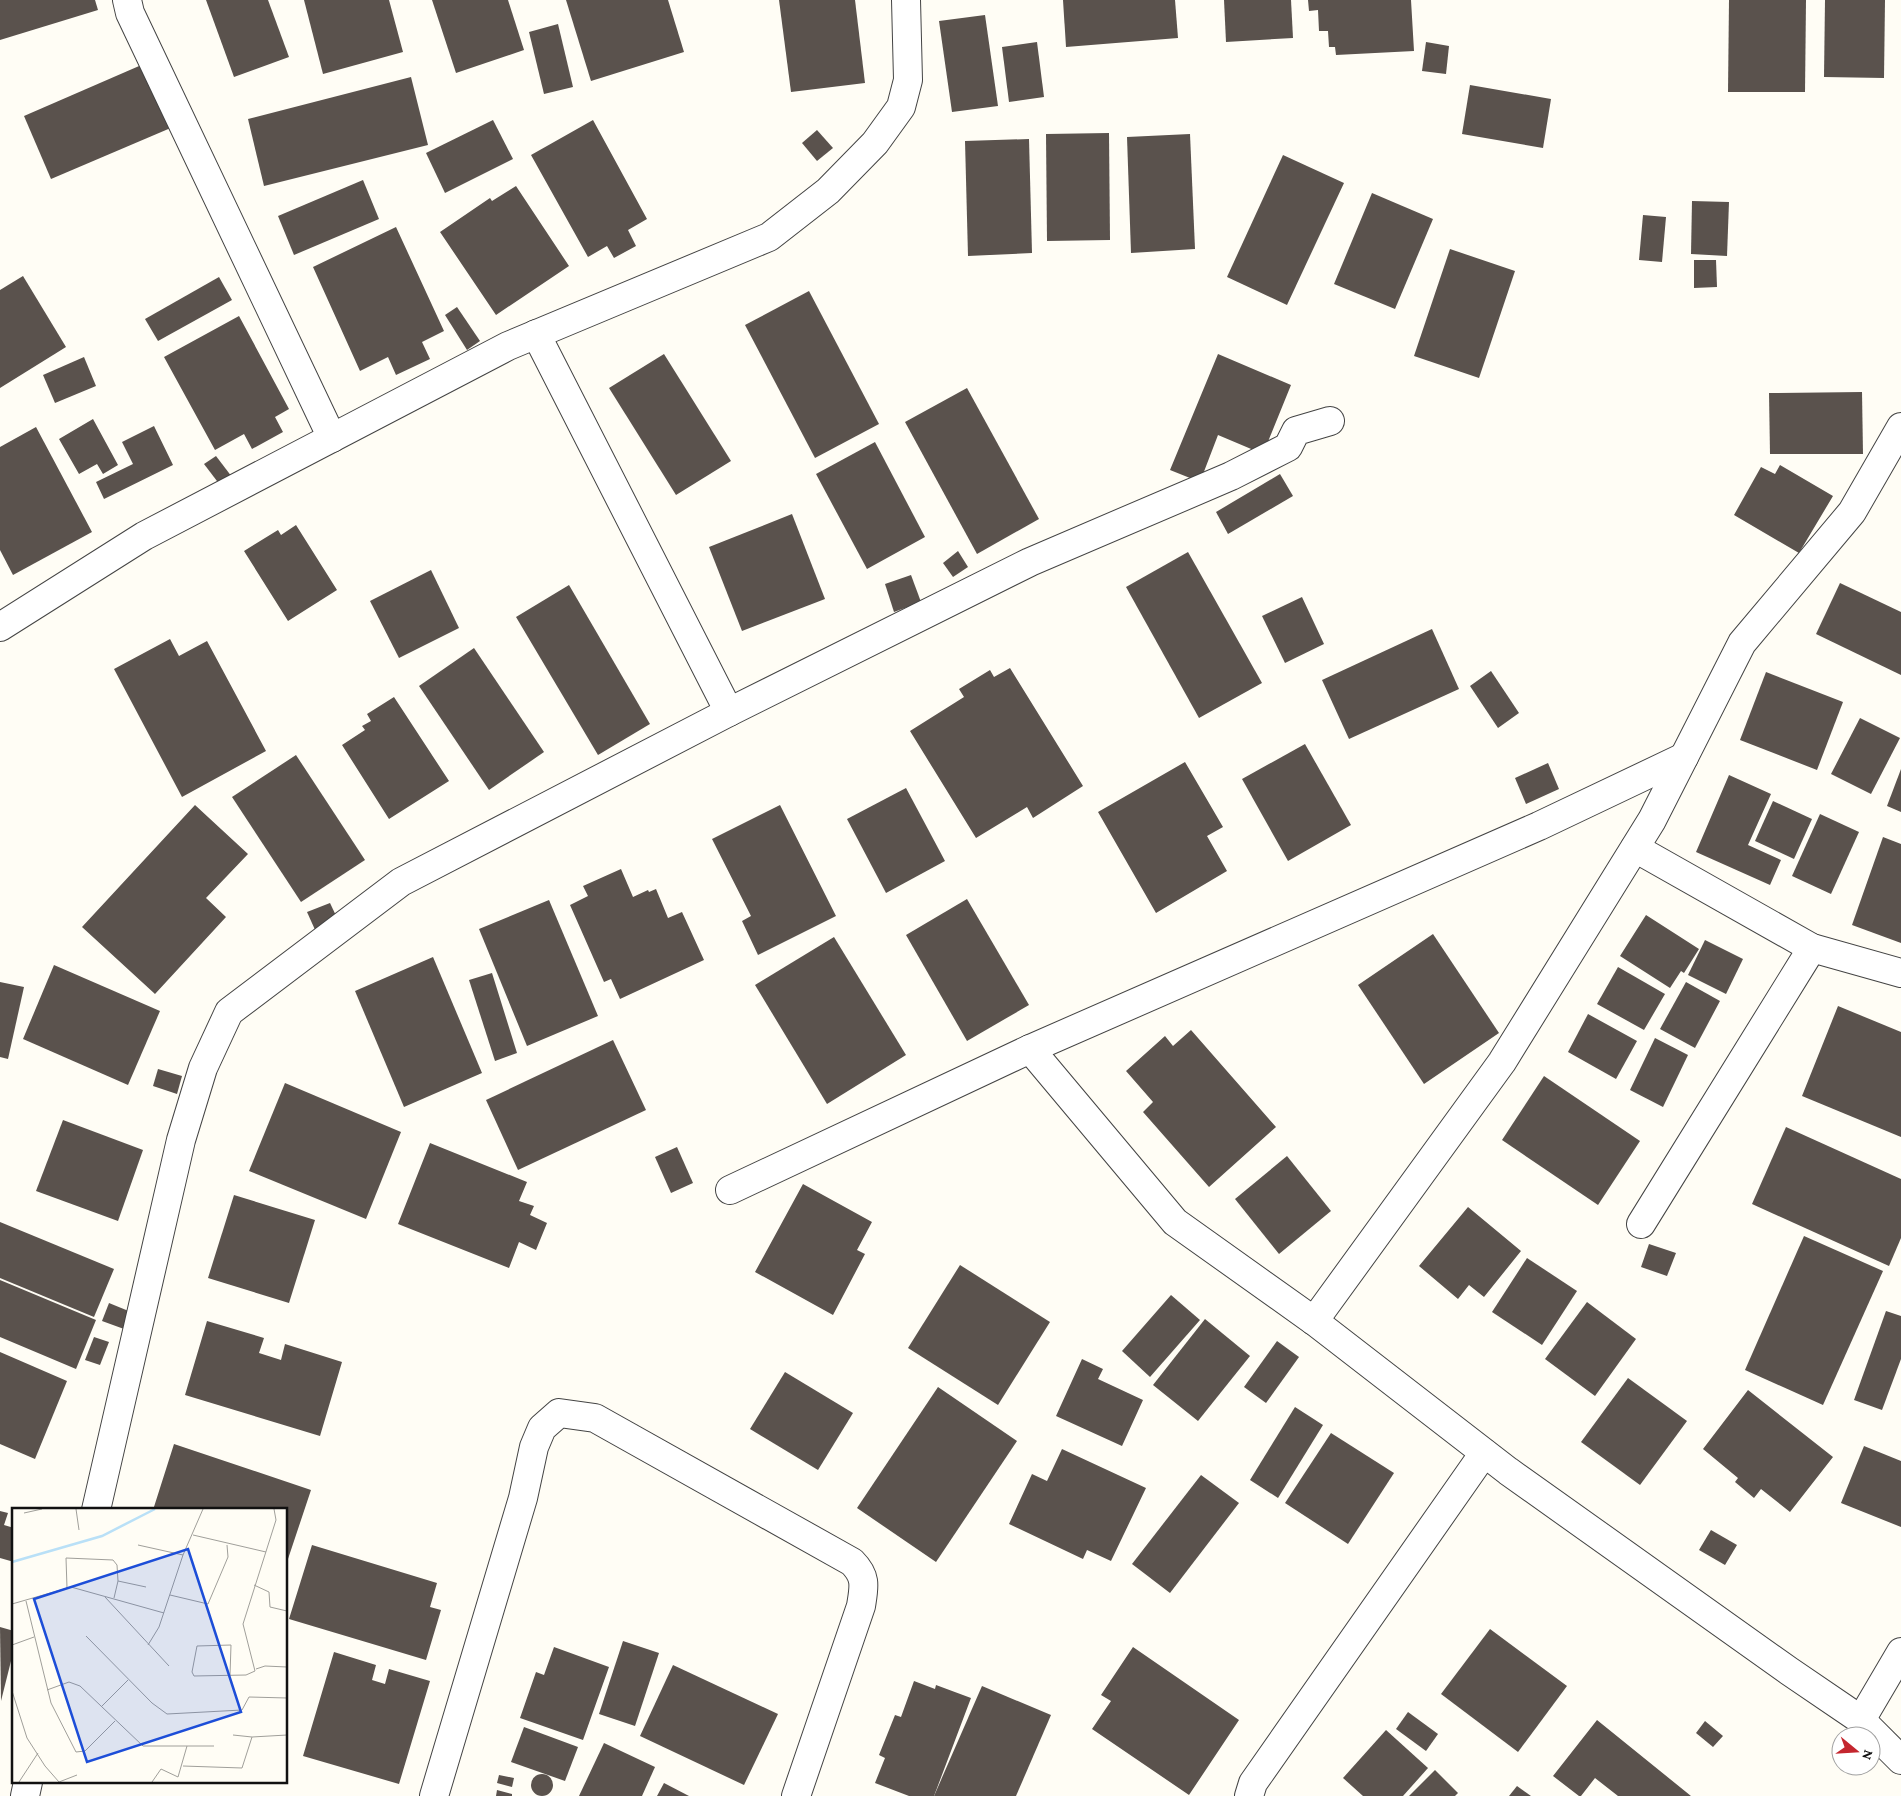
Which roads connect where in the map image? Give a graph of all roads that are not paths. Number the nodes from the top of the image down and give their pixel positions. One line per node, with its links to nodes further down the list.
1 (127, 0): 6 (street)
2 (906, 0): 3 (street)
3 (536, 334): 6 (street); 8 (street)
4 (1330, 421): 8 (street)
5 (1901, 427): 9 (street)
6 (332, 438): 7 (street)
7 (0, 628)
8 (729, 712): 18 (street)
9 (1684, 757): 10 (street); 13 (street)
10 (1635, 848): 11 (street); 16 (street)
11 (1812, 948): 12 (street); 15 (street)
12 (1901, 973)
13 (1030, 1049): 14 (street); 16 (street)
14 (730, 1190)
15 (1641, 1224)
16 (1314, 1320): 17 (street)
17 (1484, 1453): 20 (street); 24 (street)
18 (96, 1508)
19 (1901, 1652): 20 (street)
20 (1861, 1720): 21 (street)
21 (1901, 1760)
22 (434, 1796): 23 (street)
23 (796, 1796)
24 (1248, 1796)

